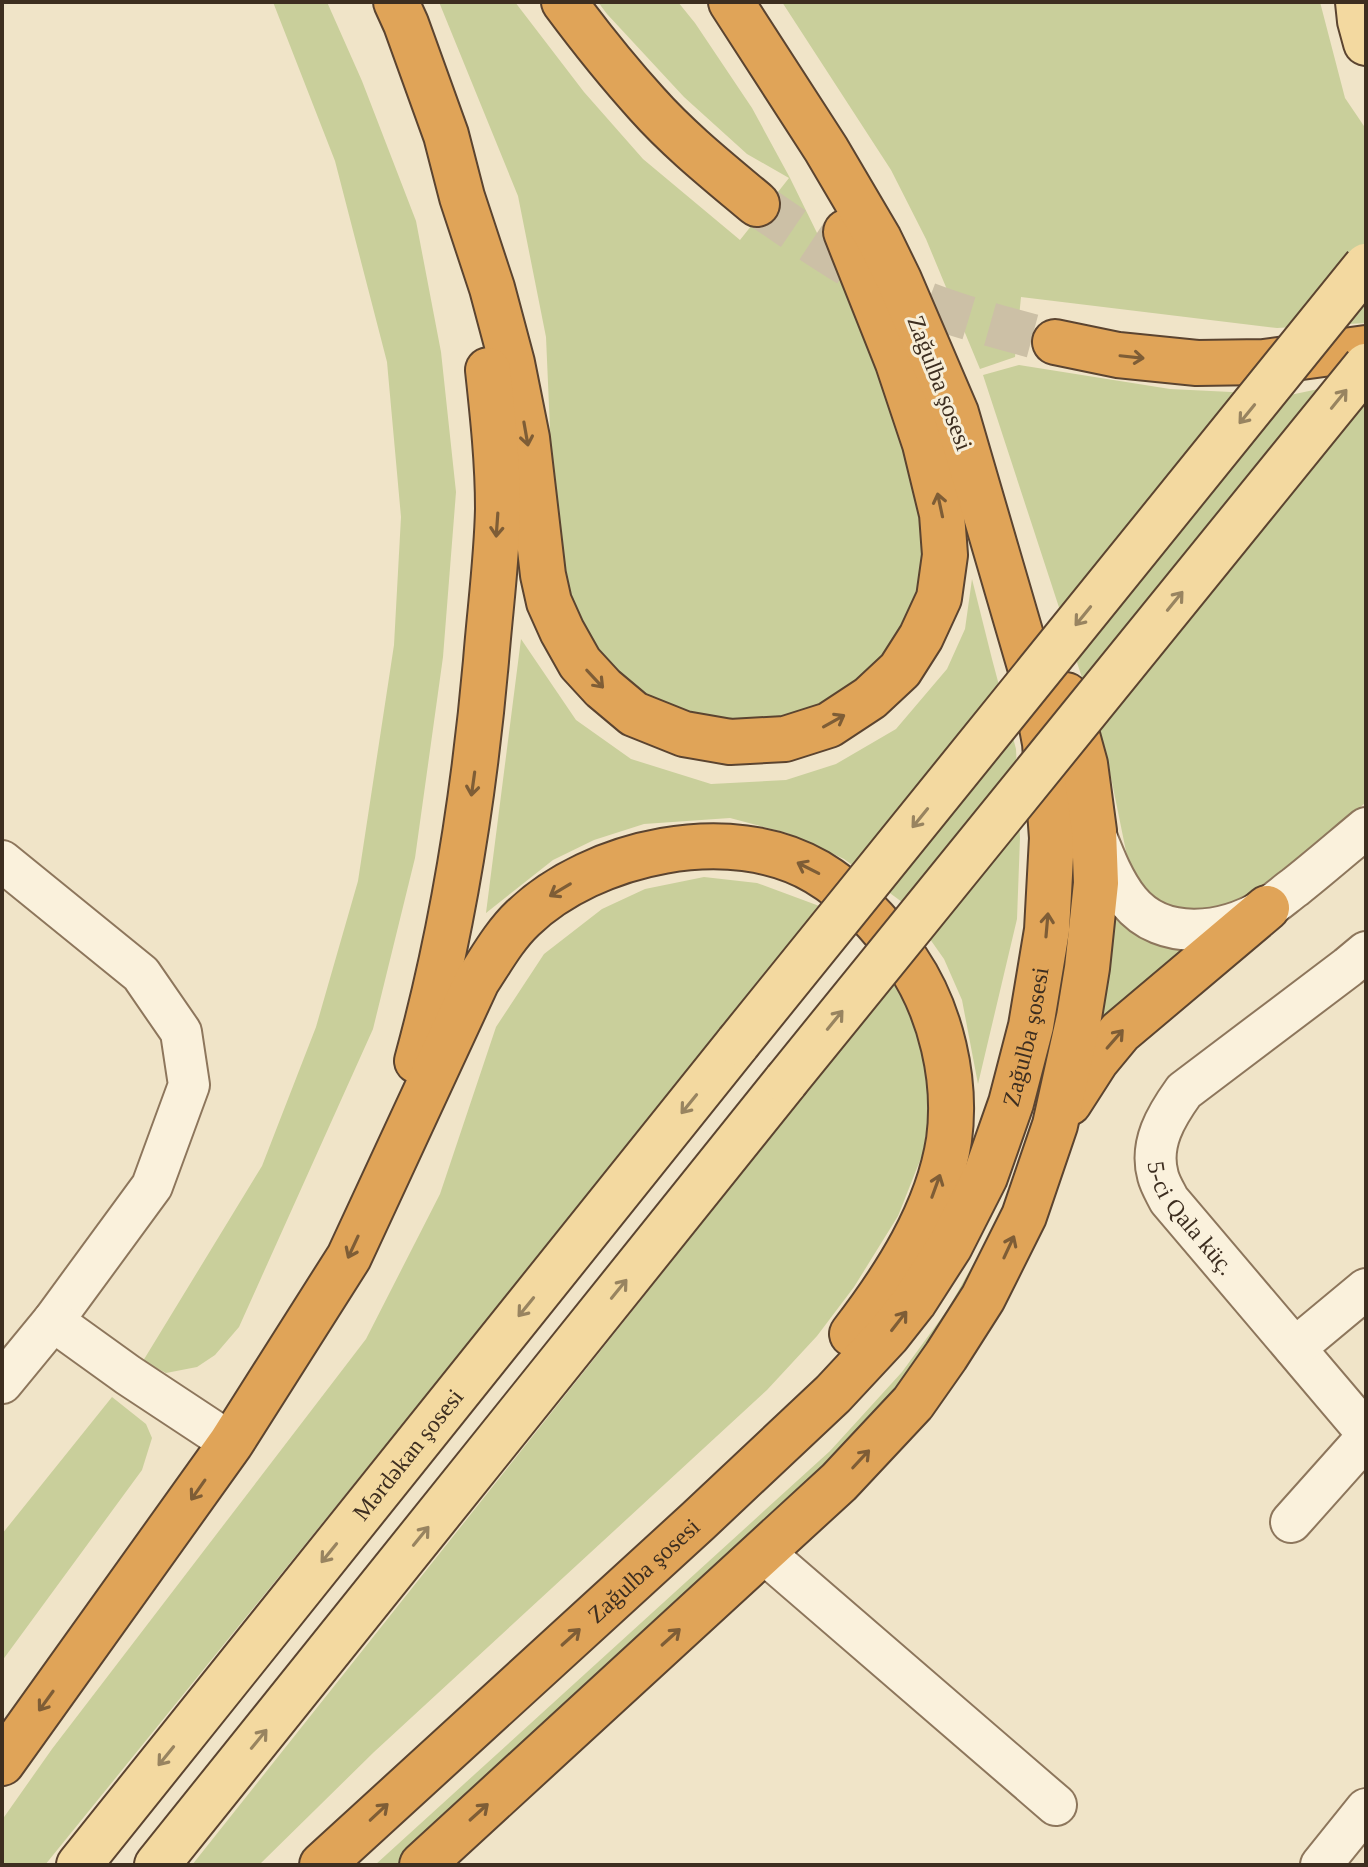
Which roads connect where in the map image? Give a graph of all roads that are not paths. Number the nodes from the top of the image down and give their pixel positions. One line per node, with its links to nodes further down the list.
1 (396, 2): 7 (highway)
2 (564, 2): 8 (highway)
3 (731, 2): 5 (highway, Zağulba şosesi)
4 (1358, 2): 6 (main road)
5 (757, 40): 7 (highway, one-way to 5); 13 (highway, Zağulba şosesi)
6 (1366, 43)
7 (462, 197): 20 (highway, one-way to 20)
8 (757, 204)
9 (1366, 266): 34 (main road, Mərdəkan şosesi, one-way to 34, bridge)
10 (1055, 342): 11 (highway, one-way to 11)
11 (1366, 348)
12 (1366, 366): 35 (main road, one-way to 12, bridge)
13 (956, 413): 14 (highway); 28 (highway, Zağulba şosesi, one-way to 13)
14 (1094, 831): 17 (street); 19 (highway)
15 (1362, 838): 17 (street)
16 (2, 861): 22 (street)
17 (1267, 908): 19 (highway, one-way to 17)
18 (1366, 952): 23 (street, 5-ci Qala küç.)
19 (1055, 1125): 30 (highway, one-way to 19)
20 (385, 1176): 27 (highway, one-way to 27); 28 (highway, one-way to 20)
21 (1366, 1289): 23 (street)
22 (53, 1321): 24 (street); 27 (street)
23 (1295, 1348): 25 (street, 5-ci Qala küç.)
24 (2, 1383)
25 (1366, 1432)
26 (1366, 1438): 29 (street)
27 (231, 1443): 31 (highway, one-way to 31)
28 (698, 1521): 36 (highway, Zağulba şosesi, one-way to 28)
29 (1291, 1522)
30 (764, 1553): 32 (street); 37 (highway, one-way to 30)
31 (2, 1763)
32 (1056, 1805)
33 (1366, 1809): 38 (street)
34 (79, 1865)
35 (157, 1865)
36 (322, 1865)
37 (422, 1865)
38 (1321, 1865)

